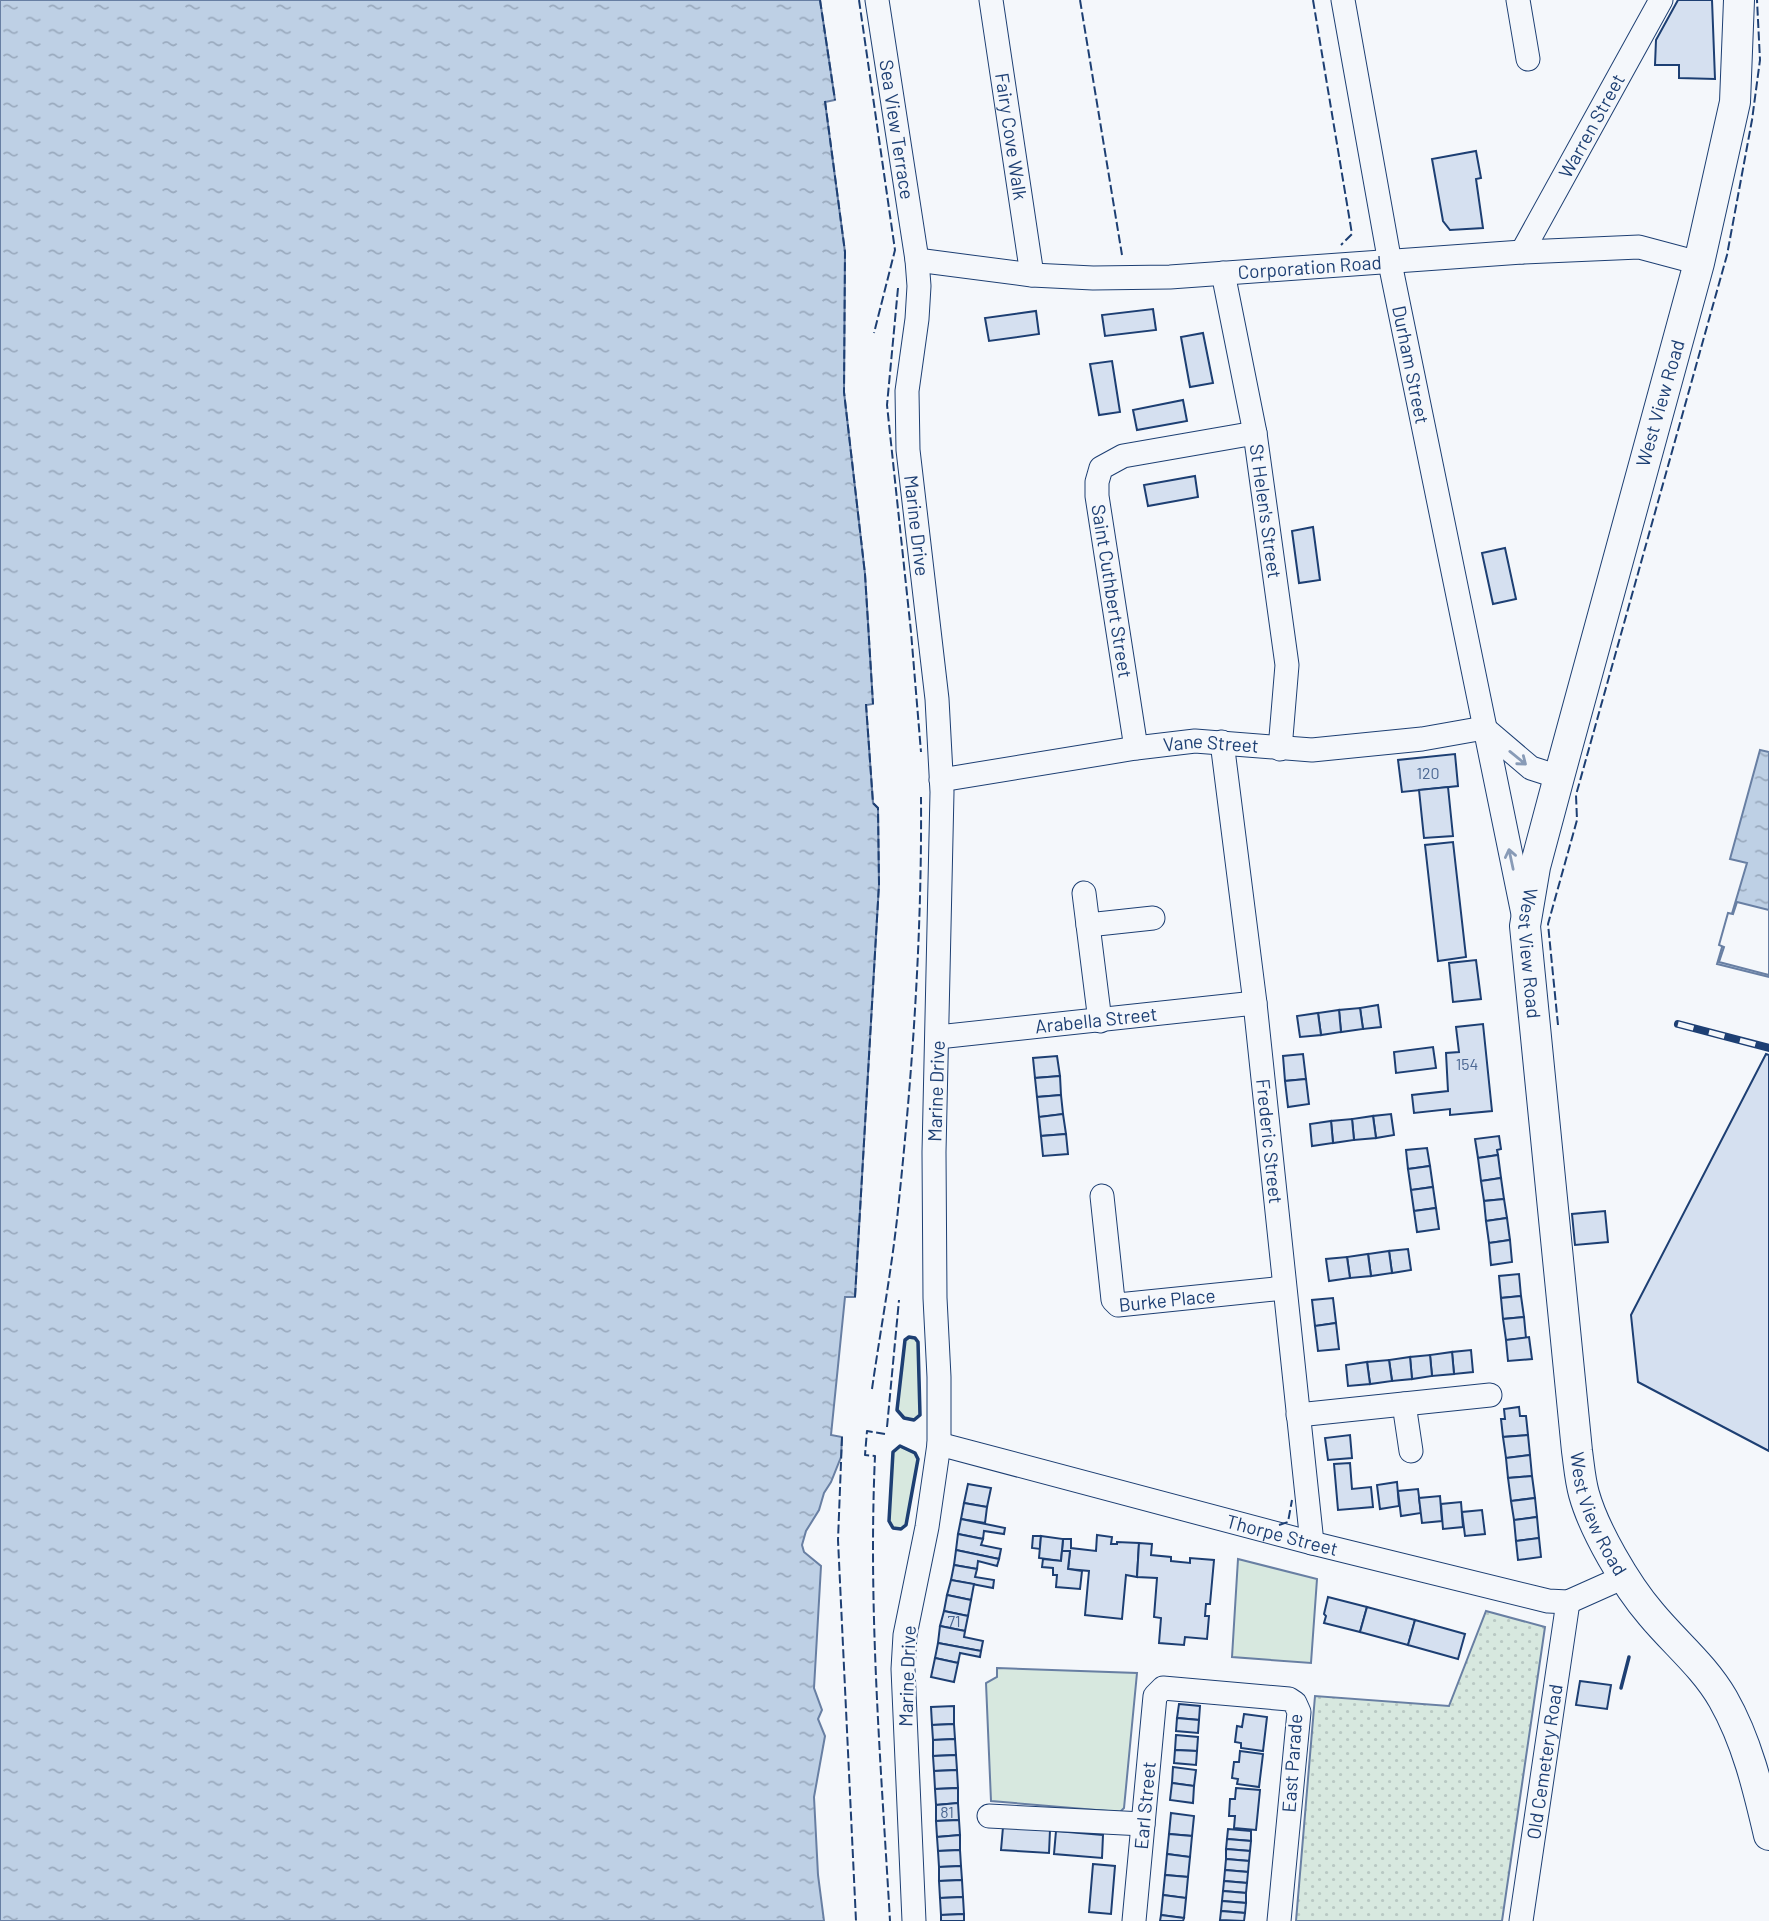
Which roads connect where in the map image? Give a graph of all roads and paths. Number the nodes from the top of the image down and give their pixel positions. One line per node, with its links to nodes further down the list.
1 (877, 0): 9 (street, Sea View Terrace)
2 (991, 0): 13 (street, Fairy Cove Walk)
3 (1343, 0): 10 (street, Durham Street)
4 (1518, 0): 7 (street)
5 (1661, 0): 8 (street, Warren Street)
6 (1739, 0): 11 (main road, West View Road)
7 (1528, 59)
8 (1522, 252): 10 (street, Corporation Road); 11 (street, Corporation Road)
9 (917, 260): 13 (street, Corporation Road); 20 (street, Marine Drive)
10 (1390, 263): 12 (street, Corporation Road); 15 (street, Durham Street)
11 (1699, 263): 19 (main road, West View Road)
12 (1223, 273): 13 (street, Corporation Road); 14 (street, St Helen's Street)
13 (1032, 275)
14 (1255, 433): 17 (street, Saint Cuthbert Street); 18 (street, St Helen's Street)
15 (1484, 728): 18 (street, Vane Street); 19 (street, one-way to 19); 24 (street, Durham Street, one-way to 15)
16 (1222, 742): 17 (street, Vane Street); 18 (street, Vane Street); 25 (street, Frederic Street)
17 (1136, 748): 20 (street, Vane Street)
18 (1280, 749)
19 (1559, 777): 24 (main road, West View Road)
20 (941, 780): 27 (street, Marine Drive)
21 (1084, 893): 23 (street)
22 (1153, 918): 23 (street)
23 (1088, 925): 26 (street)
24 (1525, 926): 36 (main road, West View Road)
25 (1255, 1003): 26 (street, Arabella Street); 29 (street, Frederic Street)
26 (1100, 1021): 27 (street, Arabella Street)
27 (938, 1037): 33 (street, Marine Drive)
28 (1101, 1196): 29 (street, Burke Place)
29 (1284, 1288): 32 (street, Frederic Street)
30 (1490, 1395): 31 (street)
31 (1404, 1404): 32 (street); 34 (street)
32 (1298, 1415): 35 (street, Frederic Street)
33 (939, 1444): 35 (street, Thorpe Street); 42 (street, Marine Drive)
34 (1411, 1451)
35 (1312, 1543): 37 (street, Thorpe Street)
36 (1624, 1577): 37 (street); 41 (main road, West View Road)
37 (1568, 1602): 45 (street, Old Cemetery Road)
38 (1158, 1691): 40 (street, Earl Street); 44 (street, East Parade)
39 (989, 1816): 40 (street)
40 (1143, 1824): 43 (street, Earl Street)
41 (1769, 1835)
42 (914, 1921)
43 (1134, 1921)
44 (1279, 1921)
45 (1521, 1921)

